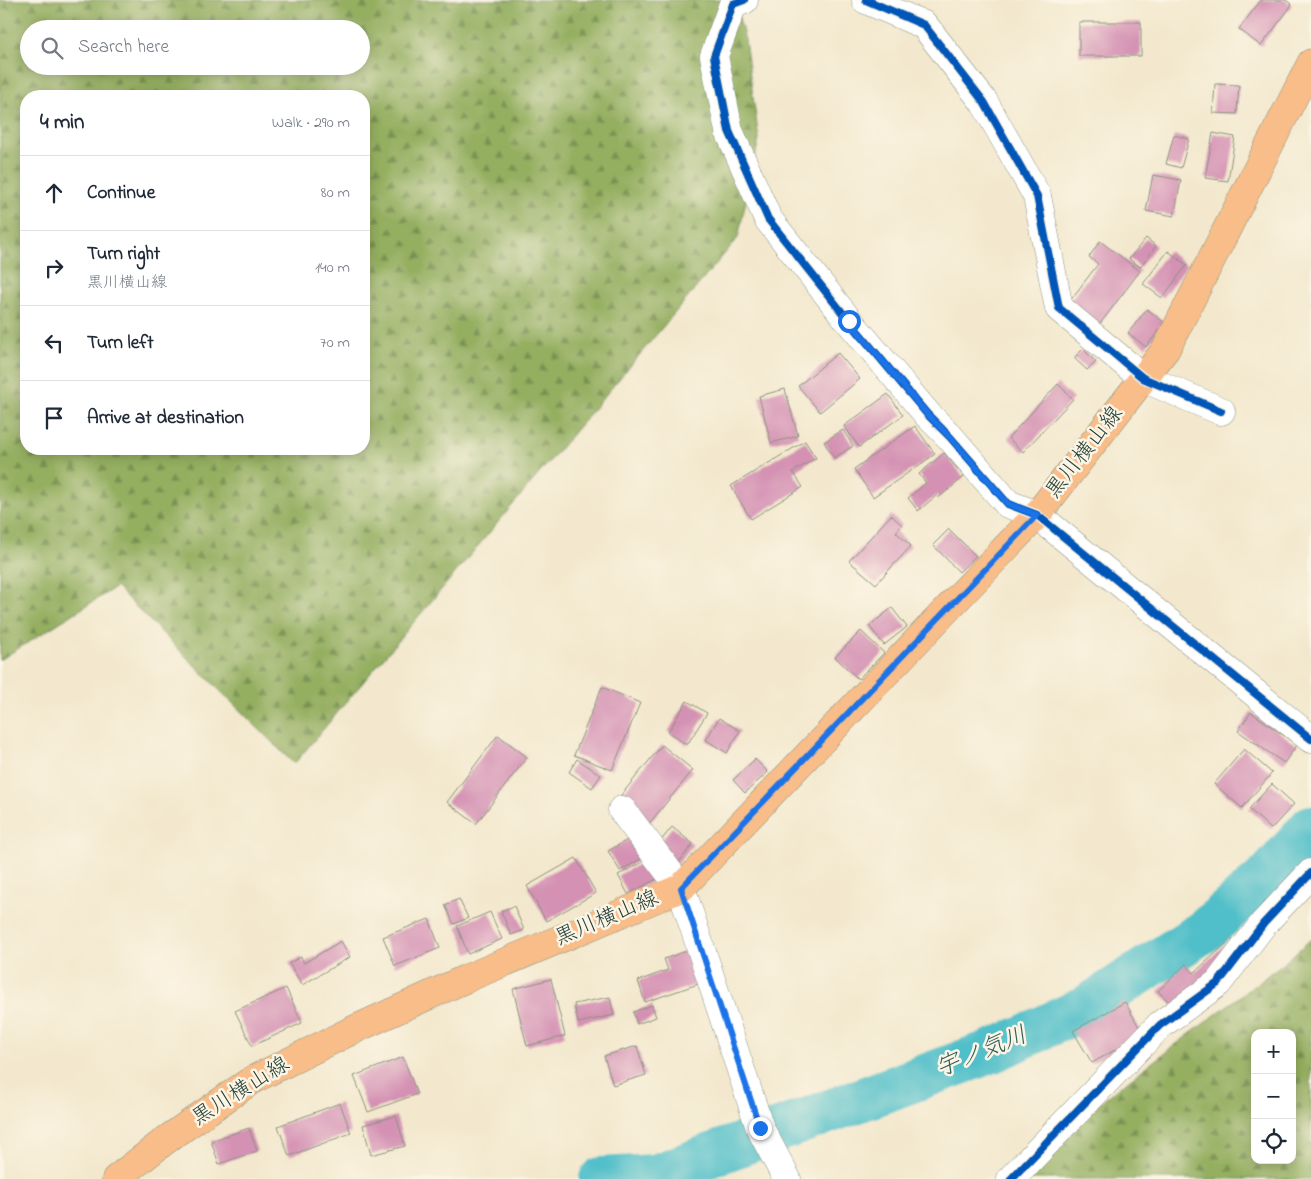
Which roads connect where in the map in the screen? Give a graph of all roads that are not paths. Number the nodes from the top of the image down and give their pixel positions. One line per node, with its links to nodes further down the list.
1 (744, 0): 6 (street)
2 (866, 0): 4 (street)
3 (1311, 63): 4 (main road, 黒川横山線)
4 (1144, 378): 5 (street); 6 (main road, 黒川横山線)
5 (1221, 411)
6 (1037, 515): 7 (street); 10 (main road, 黒川横山線)
7 (1311, 739)
8 (622, 810): 10 (street)
9 (1311, 873): 13 (street)
10 (681, 888): 11 (main road, 黒川横山線); 12 (street)
11 (116, 1179)
12 (788, 1179)
13 (1011, 1179)

